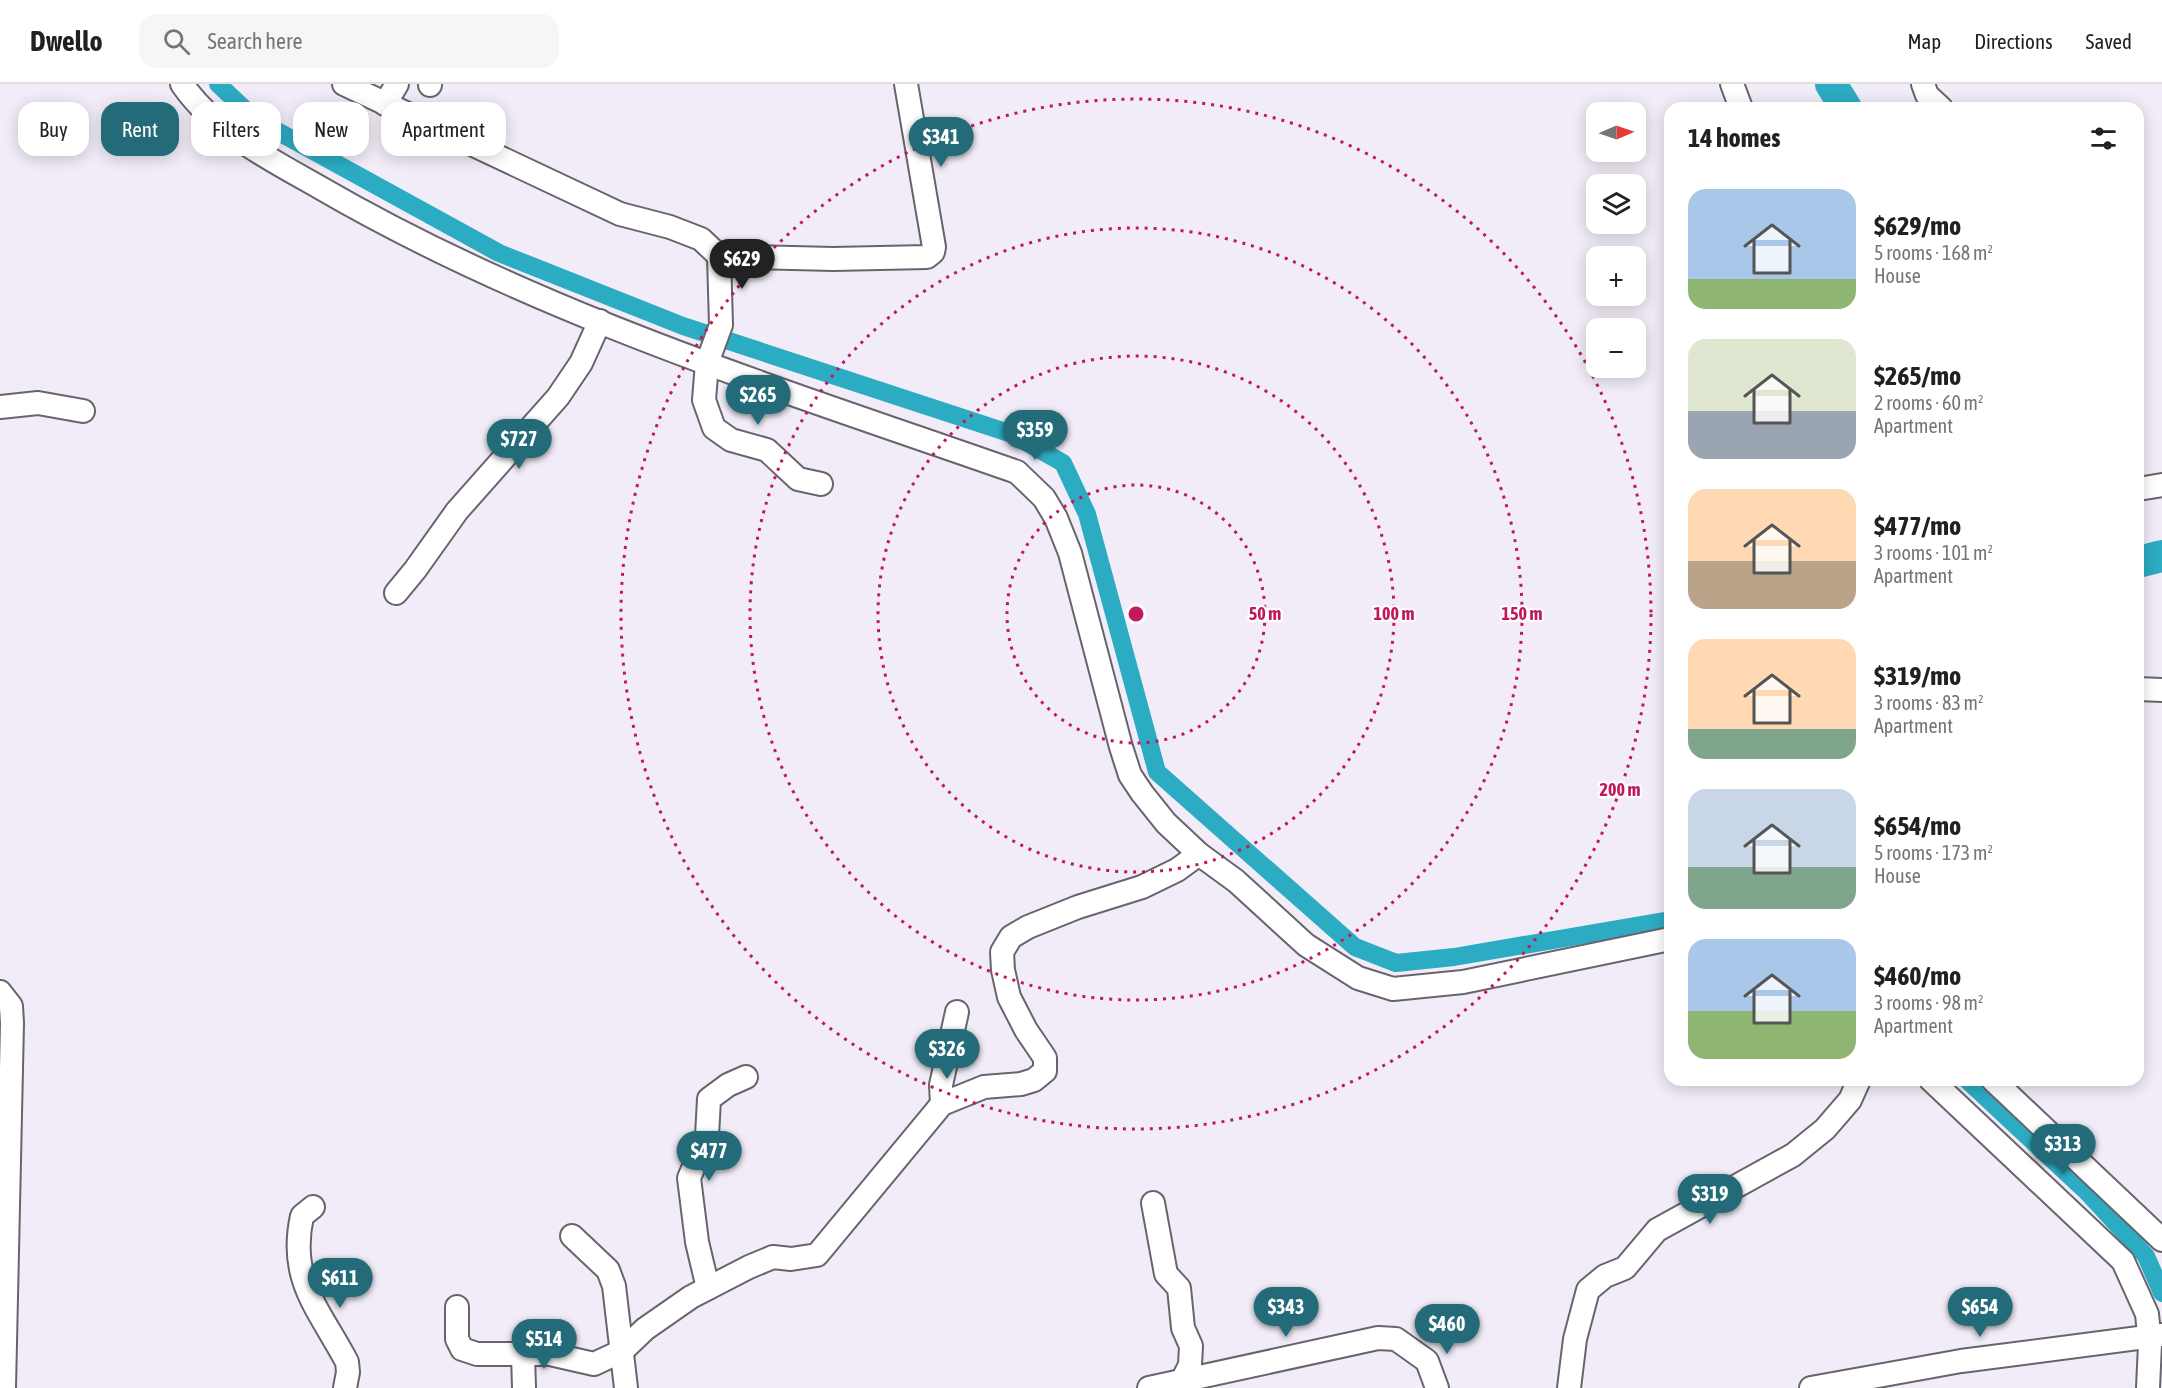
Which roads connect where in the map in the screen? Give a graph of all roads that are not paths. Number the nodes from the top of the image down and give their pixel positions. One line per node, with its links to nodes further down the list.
1 (183, 84): 13 (street)
2 (344, 84): 7 (street)
3 (397, 84): 8 (street)
4 (906, 84): 12 (street)
5 (1732, 84): 9 (street)
6 (1923, 84): 10 (street)
7 (382, 102)
8 (387, 102)
9 (1739, 102)
10 (1935, 102)
11 (497, 156): 12 (street)
12 (719, 256): 14 (street)
13 (600, 321): 14 (street); 20 (street)
14 (708, 362): 17 (street); 23 (street)
15 (0, 407): 16 (street)
16 (84, 411)
17 (821, 484)
18 (2162, 485): 19 (street)
19 (2144, 488)
20 (396, 593)
21 (2144, 689): 22 (street)
22 (2162, 690)
23 (1199, 854): 24 (street); 31 (street)
24 (1664, 940)
25 (0, 992): 42 (street)
26 (957, 1012): 31 (street)
27 (746, 1077): 36 (street)
28 (1856, 1086): 48 (street)
29 (1937, 1086): 38 (street)
30 (1999, 1086): 35 (street)
31 (942, 1104): 36 (street)
32 (1153, 1203): 41 (street)
33 (313, 1207): 43 (street)
34 (572, 1236): 39 (street)
35 (2162, 1239)
36 (708, 1288): 39 (street)
37 (457, 1307): 40 (street)
38 (2155, 1335): 49 (street); 50 (street)
39 (622, 1351): 40 (street); 45 (street)
40 (523, 1354): 44 (street)
41 (1182, 1381): 46 (street); 47 (street)
42 (4, 1388)
43 (345, 1388)
44 (524, 1388)
45 (626, 1388)
46 (1149, 1388)
47 (1437, 1388)
48 (1569, 1388)
49 (1811, 1388)
50 (2148, 1388)

